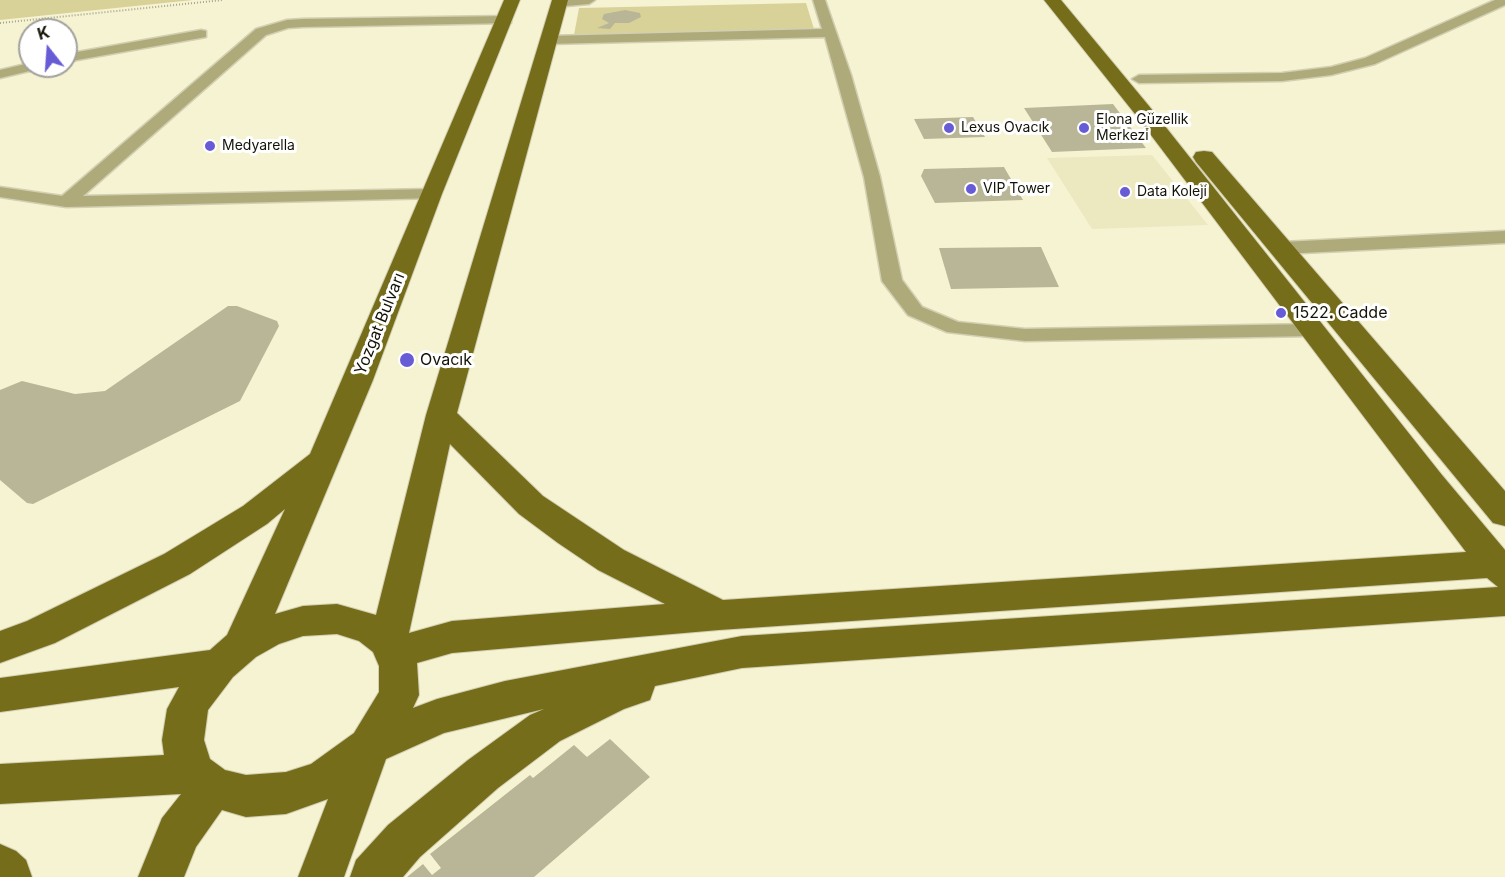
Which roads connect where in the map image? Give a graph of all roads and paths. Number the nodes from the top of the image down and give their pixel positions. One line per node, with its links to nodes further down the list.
1 (223, 0): 10 (path)
2 (589, 0): 7 (street)
3 (819, 0): 11 (street)
4 (1052, 0): 23 (main road)
5 (1073, 0): 17 (main road)
6 (1471, 0): 8 (street)
7 (559, 2): 13 (main road)
8 (1501, 5): 17 (street)
9 (509, 10): 19 (main road, Yozgat Bulvarı); 20 (street)
10 (0, 23)
11 (830, 33): 13 (street); 23 (street)
12 (201, 34): 14 (street)
13 (549, 40): 24 (main road)
14 (78, 56)
15 (18, 70): 16 (street)
16 (0, 74)
17 (1139, 79): 22 (main road)
18 (0, 192): 20 (street)
19 (431, 194): 20 (street); 25 (main road, Yozgat Bulvarı)
20 (66, 202)
21 (1505, 237): 22 (street)
22 (1282, 248): 26 (main road)
23 (1313, 330): 27 (main road)
24 (441, 415): 29 (main road); 31 (main road)
25 (323, 460): 30 (main road); 33 (main road, Yozgat Bulvarı)
26 (1505, 514)
27 (1502, 567): 29 (main road)
28 (1505, 601): 32 (main road)
29 (719, 615): 31 (main road)
30 (0, 646)
31 (391, 648): 33 (main road); 35 (main road)
32 (742, 652): 35 (main road); 42 (main road)
33 (230, 655): 34 (main road); 36 (main road)
34 (0, 695)
35 (369, 746): 36 (main road); 41 (main road)
36 (204, 780): 37 (main road); 40 (main road)
37 (0, 784)
38 (0, 867): 39 (main road)
39 (9, 877)
40 (161, 877)
41 (321, 877)
42 (373, 877)

